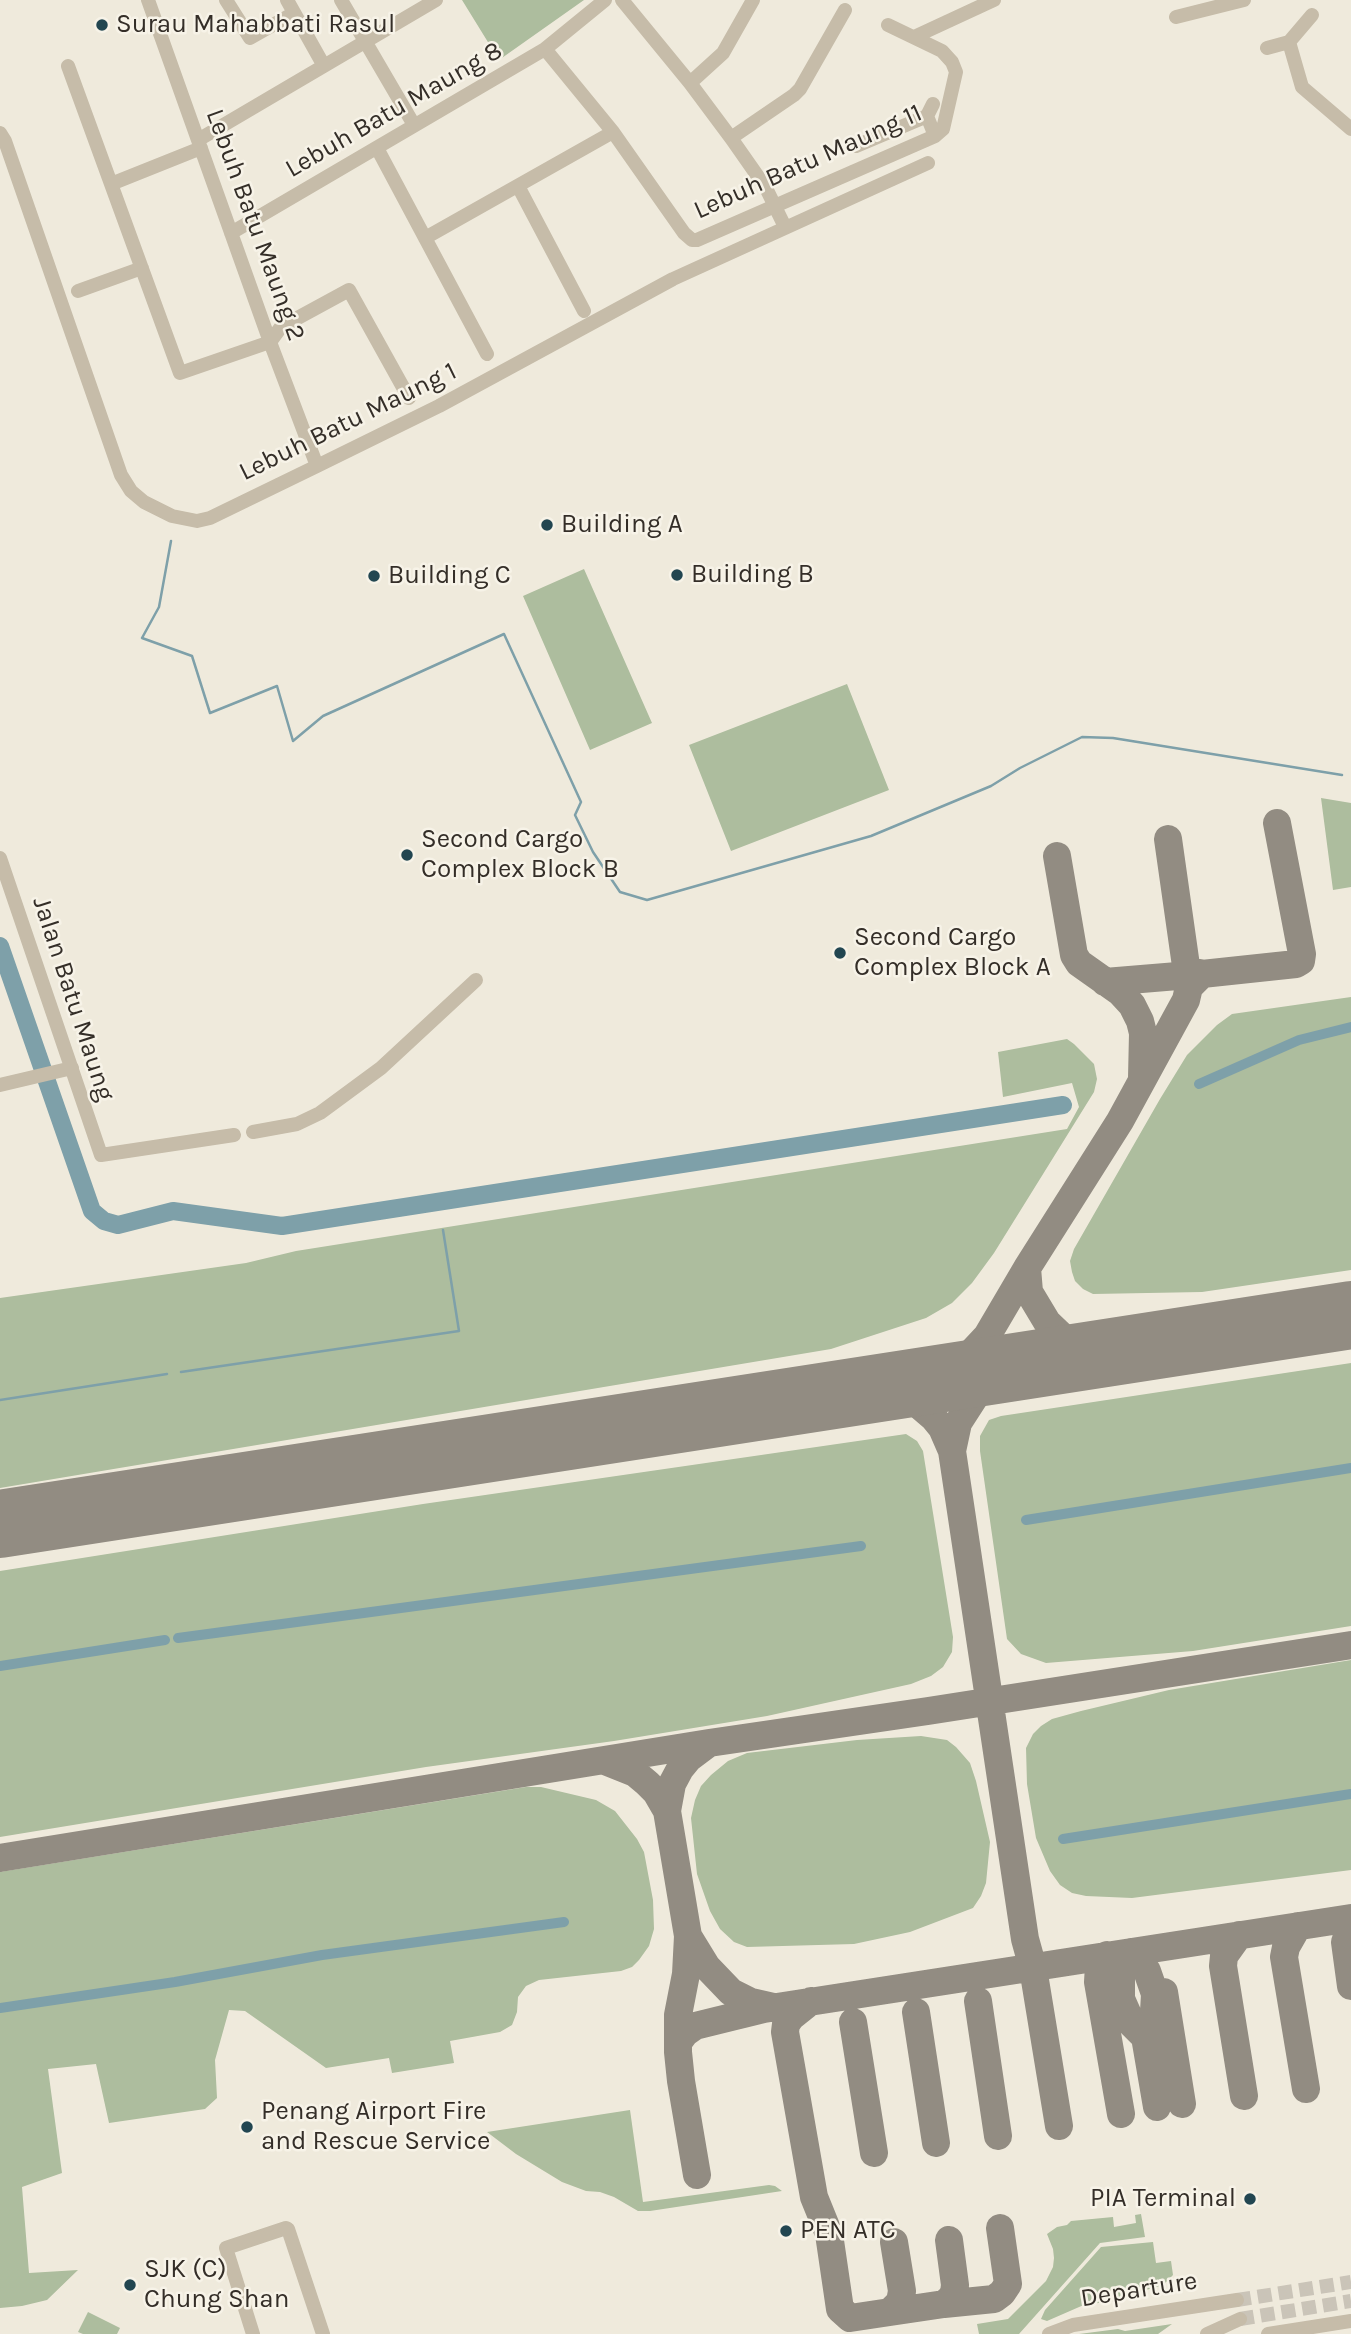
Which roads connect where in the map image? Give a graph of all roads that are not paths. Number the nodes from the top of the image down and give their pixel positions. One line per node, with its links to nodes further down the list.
1 (148, 0): 29 (street, Lebuh Batu Maung 2)
2 (226, 0): 10 (street)
3 (341, 0): 16 (street)
4 (436, 0): 16 (street)
5 (605, 0): 19 (street, Lebuh Batu Maung 8)
6 (622, 0): 22 (street)
7 (753, 0): 22 (street)
8 (994, 0): 15 (street)
9 (1244, 0): 13 (street)
10 (291, 7): 21 (street)
11 (845, 9): 28 (street)
12 (1312, 15): 17 (street)
13 (1176, 17)
14 (888, 25): 15 (street, Lebuh Batu Maung 11)
15 (914, 37): 27 (street, Lebuh Batu Maung 11)
16 (366, 42): 21 (street); 23 (street)
17 (1289, 42): 18 (street); 24 (street)
18 (1267, 48)
19 (545, 49): 23 (street, Lebuh Batu Maung 8); 25 (street, Lebuh Batu Maung 11)
20 (68, 65): 33 (street)
21 (324, 66): 29 (street)
22 (690, 83): 28 (street)
23 (414, 125): 31 (street, Lebuh Batu Maung 8)
24 (1351, 130)
25 (613, 132): 34 (street); 35 (street, Lebuh Batu Maung 11)
26 (0, 133): 45 (street, Lebuh Batu Maung 1)
27 (934, 136): 30 (street); 35 (street, Lebuh Batu Maung 11)
28 (731, 138): 35 (street)
29 (199, 144): 33 (street); 37 (street, Lebuh Batu Maung 2)
30 (856, 146)
31 (377, 148): 37 (street, Lebuh Batu Maung 8); 38 (street)
32 (928, 163): 36 (street, Lebuh Batu Maung 1)
33 (111, 184): 39 (street)
34 (518, 186): 38 (street); 41 (street)
35 (775, 204): 36 (street)
36 (785, 227): 45 (street, Lebuh Batu Maung 1)
37 (231, 233): 42 (street, Lebuh Batu Maung 2)
38 (425, 238): 43 (street)
39 (142, 268): 40 (street); 42 (street)
40 (78, 292)
41 (584, 311)
42 (270, 342): 44 (street); 45 (street, Lebuh Batu Maung 2)
43 (487, 354)
44 (409, 398)
45 (317, 466)
46 (0, 858): 48 (street, Jalan Batu Maung)
47 (476, 980): 50 (street)
48 (70, 1069): 49 (street); 51 (street, Jalan Batu Maung)
49 (0, 1085)
50 (253, 1132)
51 (234, 1135)
52 (1237, 2300): 57 (street, Departure)
53 (1240, 2319): 58 (street)
54 (1351, 2321): 59 (street)
55 (253, 2334): 56 (street)
56 (323, 2334)
57 (1049, 2334)
58 (1208, 2334)
59 (1268, 2334)

